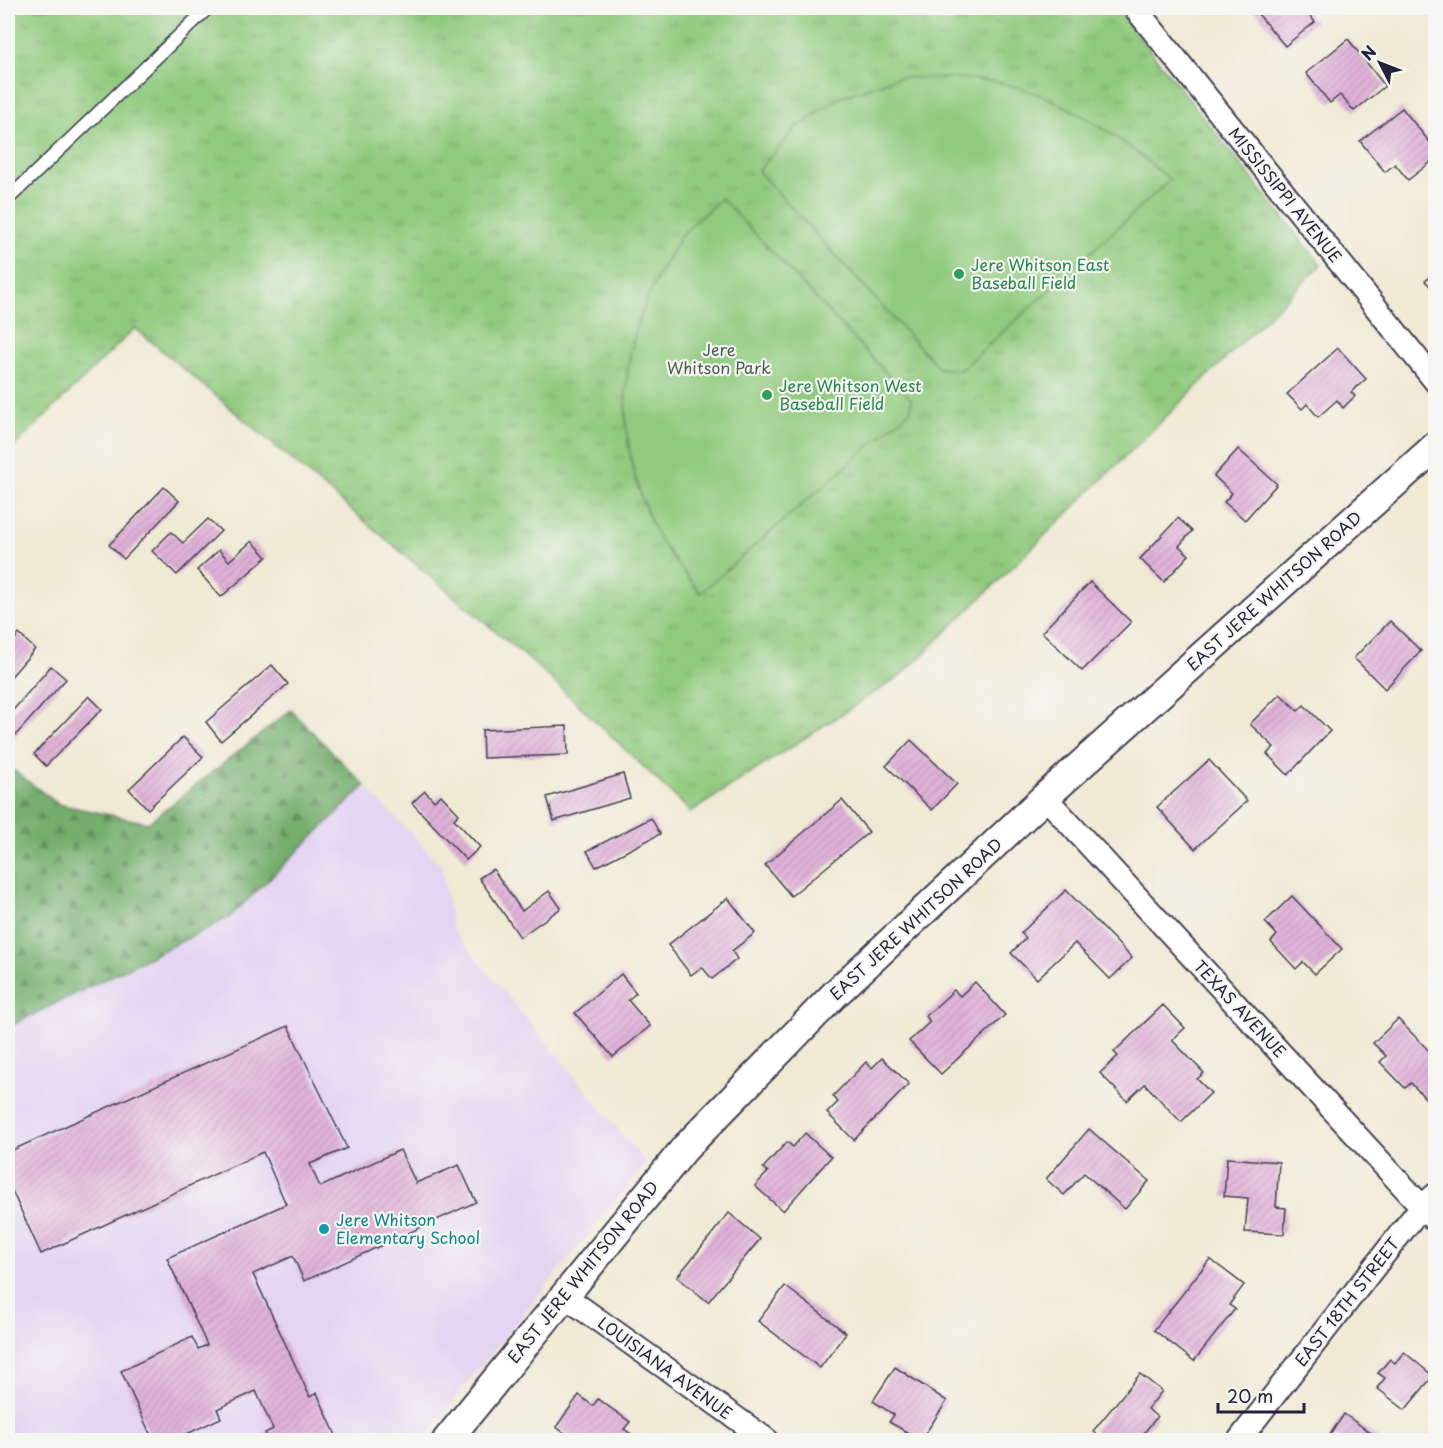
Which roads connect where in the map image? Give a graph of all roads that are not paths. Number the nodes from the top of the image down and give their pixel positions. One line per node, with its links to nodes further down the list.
1 (208, 8): 3 (lane)
2 (1135, 8): 4 (street, MISSISSIPPI AVENUE)
3 (8, 199)
4 (1436, 382)
5 (1436, 446): 6 (street, EAST JERE WHITSON ROAD)
6 (1045, 797): 7 (street, TEXAS AVENUE); 8 (street, EAST JERE WHITSON ROAD)
7 (1431, 1207): 11 (street, EAST 18TH STREET)
8 (563, 1295): 9 (street, EAST JERE WHITSON ROAD); 10 (street, LOUISIANA AVENUE)
9 (447, 1440)
10 (767, 1440)
11 (1239, 1440)

